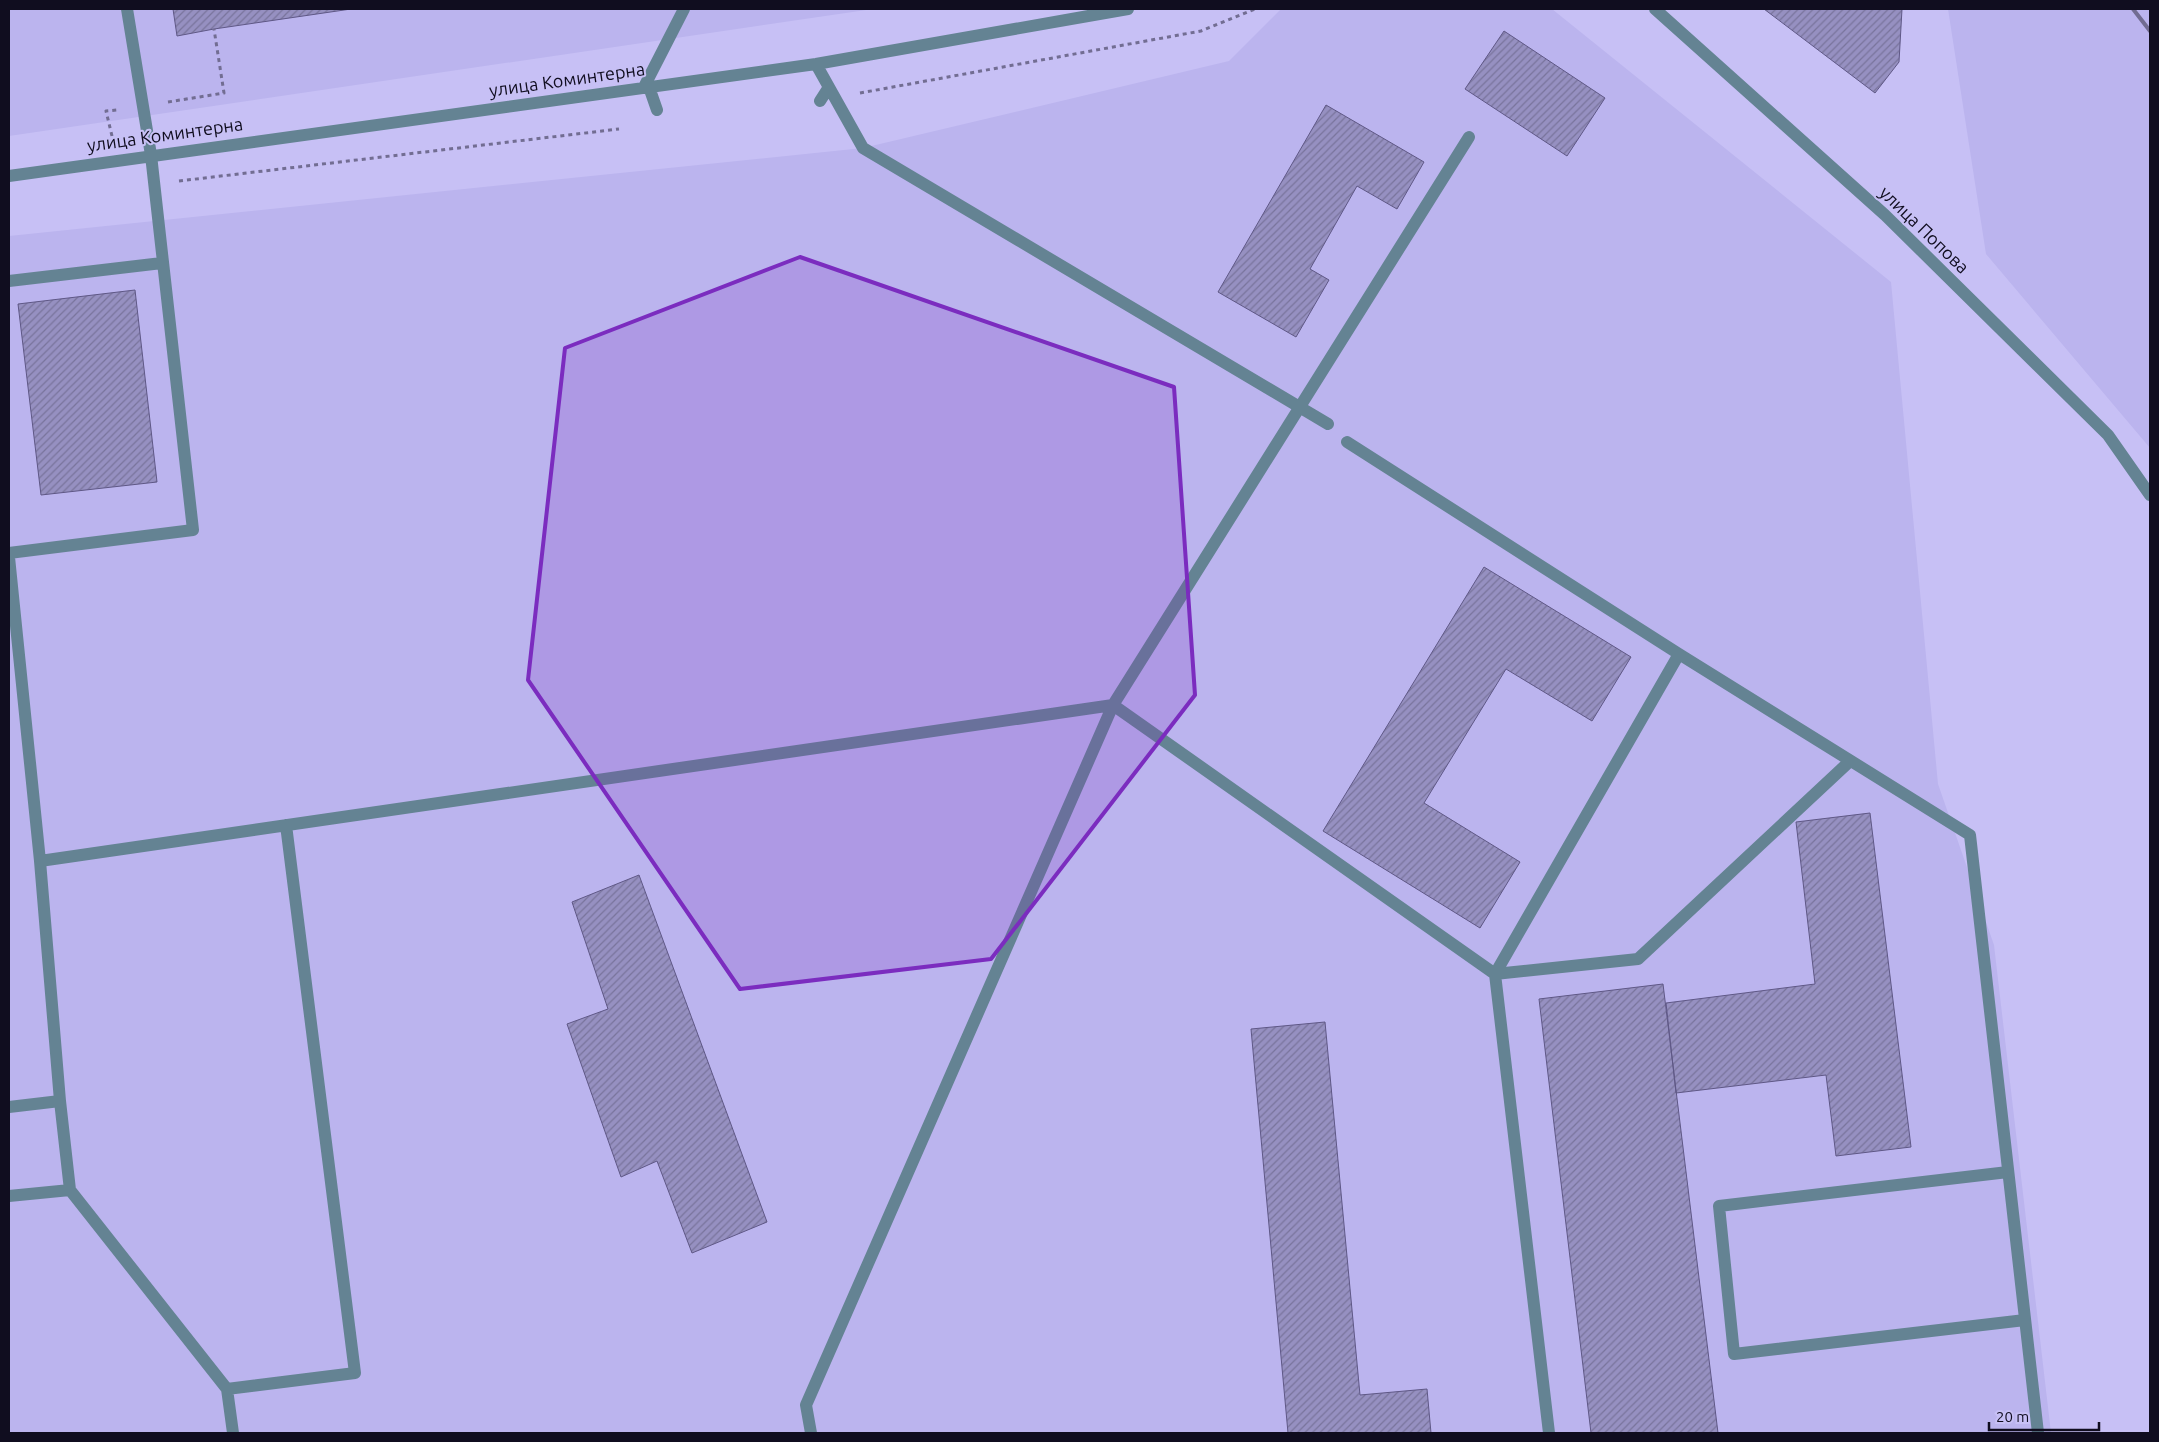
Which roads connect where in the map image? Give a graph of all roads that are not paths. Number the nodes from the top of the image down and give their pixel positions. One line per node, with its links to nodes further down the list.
1 (127, 9): 11 (street)
2 (684, 9): 6 (street)
3 (1128, 9): 5 (street, улица Коминтерна)
4 (1655, 9): 18 (street, улица Попова)
5 (816, 64): 6 (street, улица Коминтерна); 7 (street)
6 (646, 87): 9 (street); 11 (street, улица Коминтерна)
7 (832, 92): 8 (street); 15 (street)
8 (820, 101)
9 (657, 110)
10 (1469, 137): 15 (street)
11 (151, 155): 12 (street, улица Коминтерна); 13 (street)
12 (9, 176)
13 (162, 264): 14 (street); 19 (street)
14 (9, 281)
15 (1298, 407): 16 (street); 22 (street)
16 (1328, 424)
17 (1347, 442): 21 (street)
18 (2150, 495)
19 (9, 555): 20 (street)
20 (13, 631): 25 (street)
21 (1679, 654): 23 (street); 26 (street)
22 (1113, 705): 24 (street); 26 (street); 35 (street)
23 (1850, 761): 26 (street); 29 (street)
24 (286, 825): 25 (street); 33 (street)
25 (40, 860): 27 (street)
26 (1496, 974): 36 (street)
27 (60, 1101): 28 (street); 30 (street)
28 (9, 1107)
29 (2008, 1172): 32 (street); 32 (street)
30 (70, 1190): 31 (street); 33 (street)
31 (9, 1196)
32 (2025, 1320): 37 (street)
33 (227, 1389): 34 (street)
34 (233, 1433)
35 (811, 1433)
36 (1549, 1433)
37 (2038, 1433)

